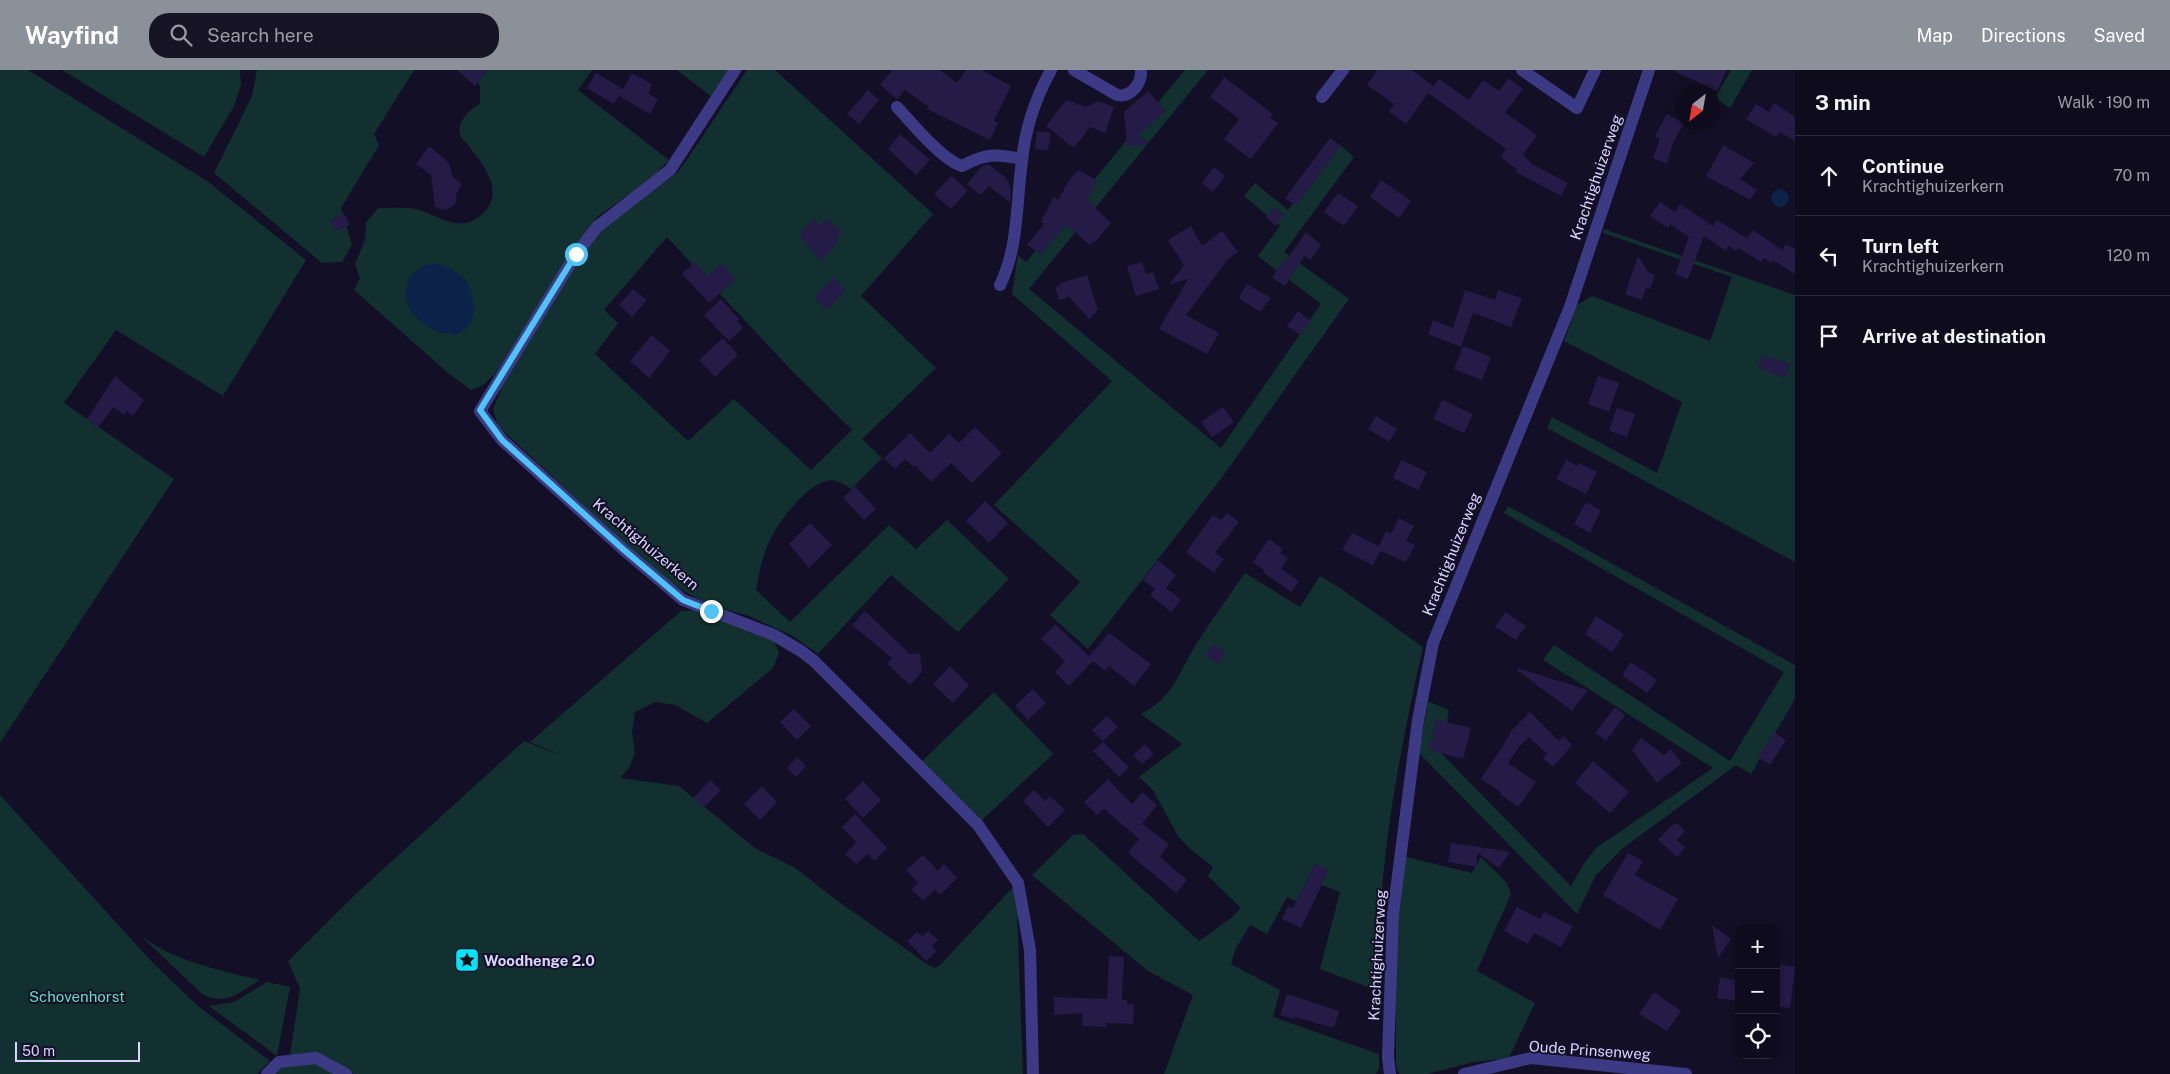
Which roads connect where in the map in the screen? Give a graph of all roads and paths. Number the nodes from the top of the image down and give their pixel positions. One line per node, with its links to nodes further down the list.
1 (735, 70): 15 (street, Krachtighuizerkern)
2 (1051, 70): 11 (street)
3 (1074, 70): 4 (street)
4 (1141, 70)
5 (1343, 70): 9 (street)
6 (1522, 70): 7 (street)
7 (1595, 70)
8 (1650, 70): 16 (street, Krachtighuizerweg)
9 (1322, 97)
10 (897, 107): 11 (street)
11 (1022, 159): 12 (street)
12 (1000, 285)
13 (267, 1074): 14 (street)
14 (346, 1074)
15 (1032, 1074)
16 (1390, 1074)
17 (1464, 1074): 18 (street, Oude Prinsenweg)
18 (1686, 1074)

